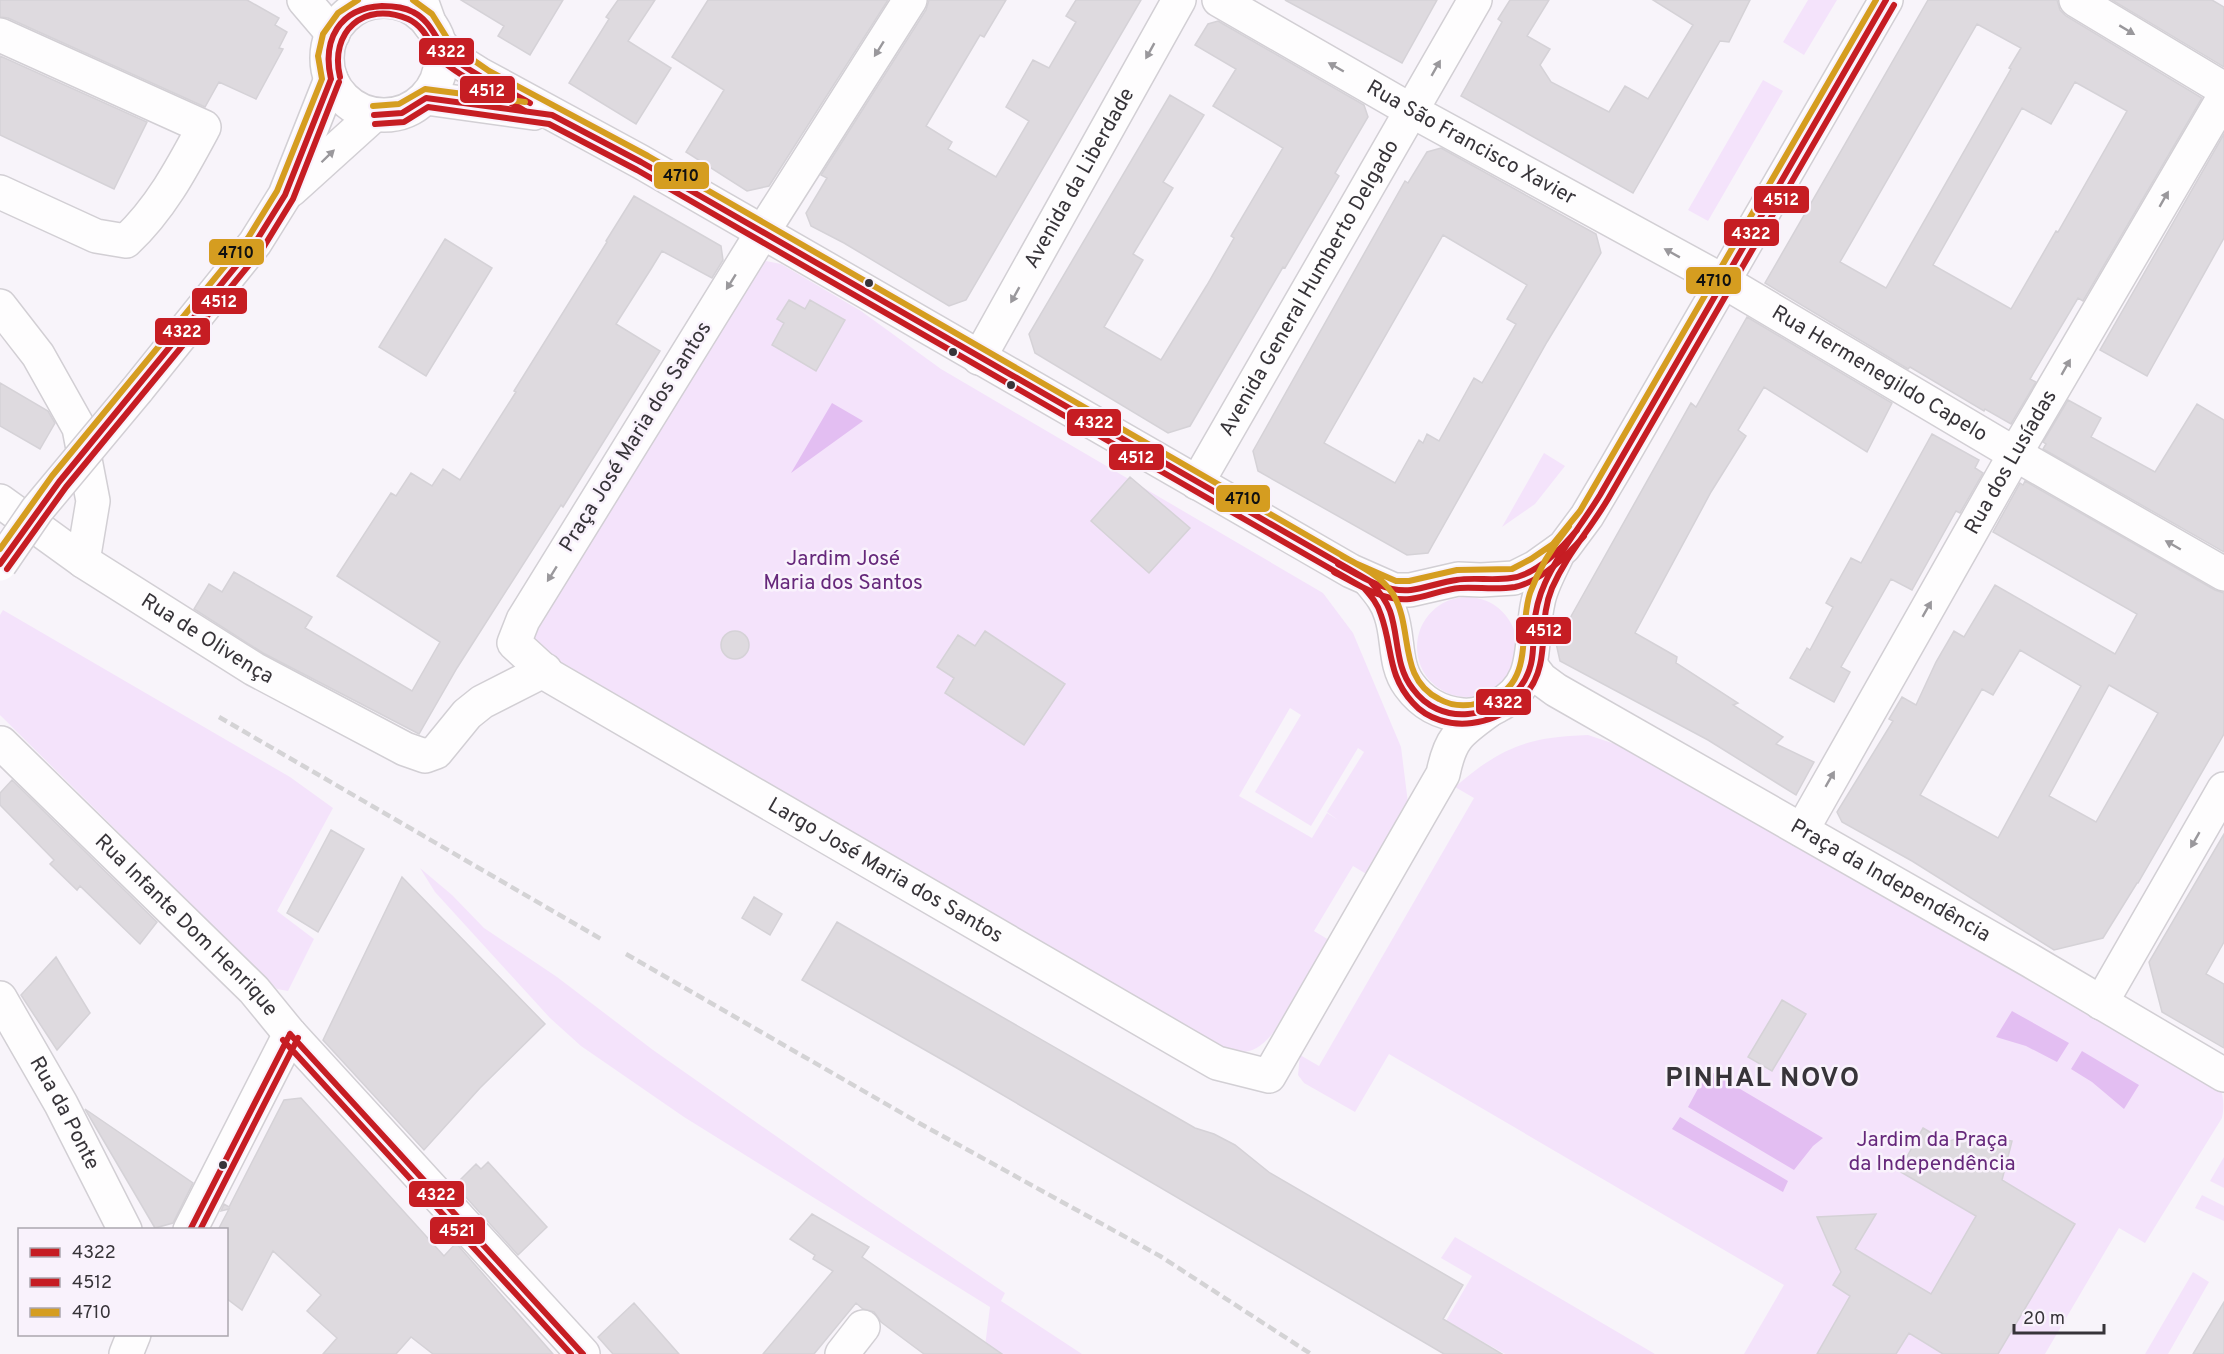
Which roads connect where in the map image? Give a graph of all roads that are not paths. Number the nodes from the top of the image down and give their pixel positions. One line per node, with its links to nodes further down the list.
1 (304, 0): 11 (street)
2 (910, 0): 21 (street, Praça José Maria dos Santos, one-way to 21)
3 (1179, 0): 24 (street, Avenida da Liberdade, one-way to 24)
4 (1219, 0): 16 (street, Rua São Francisco Xavier, one-way to 4)
5 (1475, 0): 16 (street, Avenida General Humberto Delgado, one-way to 5)
6 (1886, 0): 22 (street)
7 (2076, 0): 13 (street, one-way to 13)
8 (369, 2): 9 (street); 11 (street)
9 (430, 22): 15 (street); 18 (street)
10 (0, 34): 19 (street)
11 (333, 34): 12 (street)
12 (331, 80): 17 (street); 20 (street)
13 (2224, 88)
14 (2224, 97): 25 (street, Rua dos Lusíadas, one-way to 14)
15 (426, 98): 17 (street); 18 (street)
16 (1412, 111): 22 (street, Rua São Francisco Xavier, one-way to 16); 26 (street, Avenida General Humberto Delgado)
17 (374, 115): 20 (street, one-way to 17)
18 (552, 115): 21 (street)
19 (0, 192)
20 (285, 195): 30 (street, bridge)
21 (762, 232): 24 (street); 36 (street, Praça José Maria dos Santos, one-way to 36)
22 (1724, 281): 25 (street, Rua Hermenegildo Capelo); 28 (street)
23 (0, 306): 29 (street)
24 (979, 358): 26 (street)
25 (2015, 454): 31 (street, Rua Hermenegildo Capelo, one-way to 25); 45 (street, Rua dos Lusíadas, one-way to 25)
26 (1197, 483): 33 (street)
27 (0, 501): 29 (street, Rua de Olivença)
28 (1559, 551): 32 (street); 37 (street)
29 (83, 561): 38 (street, Rua de Olivença)
30 (0, 564)
31 (2224, 574)
32 (1481, 580): 34 (street); 37 (street)
33 (1370, 581): 34 (street); 35 (street)
34 (1436, 585): 35 (street)
35 (1397, 639): 40 (street)
36 (514, 644): 38 (street, Largo José Maria dos Santos)
37 (1532, 655): 39 (street, Praça da Independência); 41 (street)
38 (545, 670): 43 (street, Largo José Maria dos Santos)
39 (1556, 690): 41 (street); 45 (street, Praça da Independência)
40 (1423, 701): 41 (street); 43 (street)
41 (1497, 707): 43 (street)
42 (1, 743): 48 (street, Rua Infante Dom Henrique)
43 (1447, 754)
44 (2224, 789): 47 (street, one-way to 47)
45 (1802, 830): 47 (street, Praça da Independência)
46 (0, 998): 50 (street, Rua da Ponte)
47 (2101, 1003): 49 (street, Praça da Independência)
48 (290, 1034): 51 (street); 55 (street, Rua Infante Dom Henrique)
49 (2224, 1076)
50 (124, 1228)
51 (191, 1228)
52 (863, 1327): 56 (street)
53 (134, 1336): 54 (street)
54 (126, 1354)
55 (583, 1354)
56 (842, 1354)

